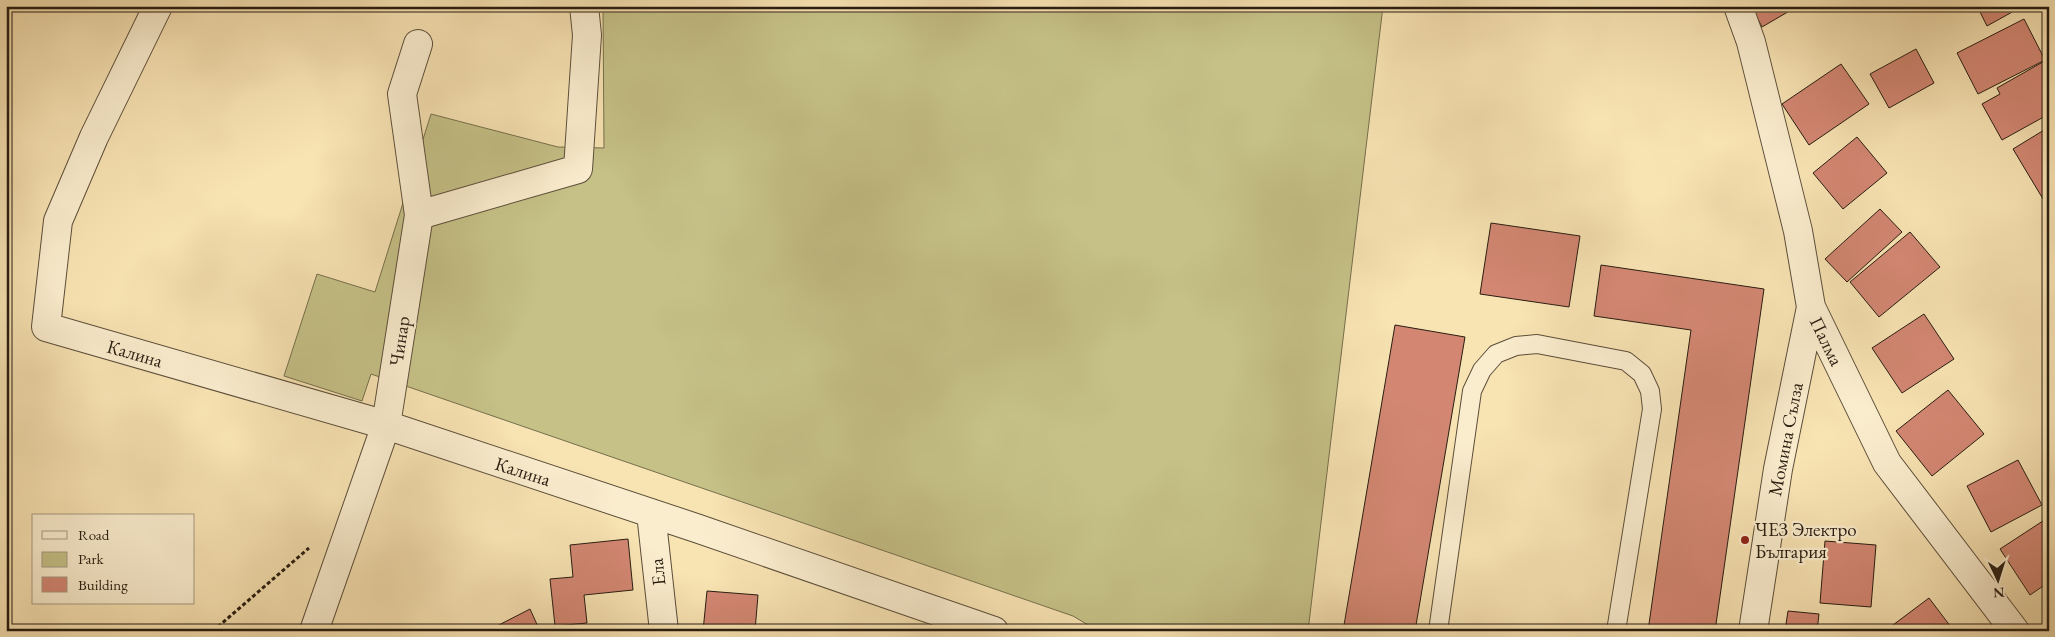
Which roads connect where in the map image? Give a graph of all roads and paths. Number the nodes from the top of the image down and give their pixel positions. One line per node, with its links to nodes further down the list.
1 (158, 6): 7 (street, Калина)
2 (584, 6): 5 (street)
3 (1738, 6): 6 (street, Палма)
4 (418, 44): 5 (street, Чинар)
5 (419, 216): 7 (street, Чинар)
6 (1810, 307): 16 (street, Момина Сълза); 17 (street, Палма)
7 (386, 426): 8 (street, Калина); 11 (street, Чинар)
8 (651, 513): 12 (street, Ела); 13 (street, Калина)
9 (315, 543): 10 (path)
10 (213, 631)
11 (314, 631)
12 (664, 631)
13 (994, 631)
14 (1438, 631): 15 (lane)
15 (1616, 631)
16 (1753, 631)
17 (2015, 631)

